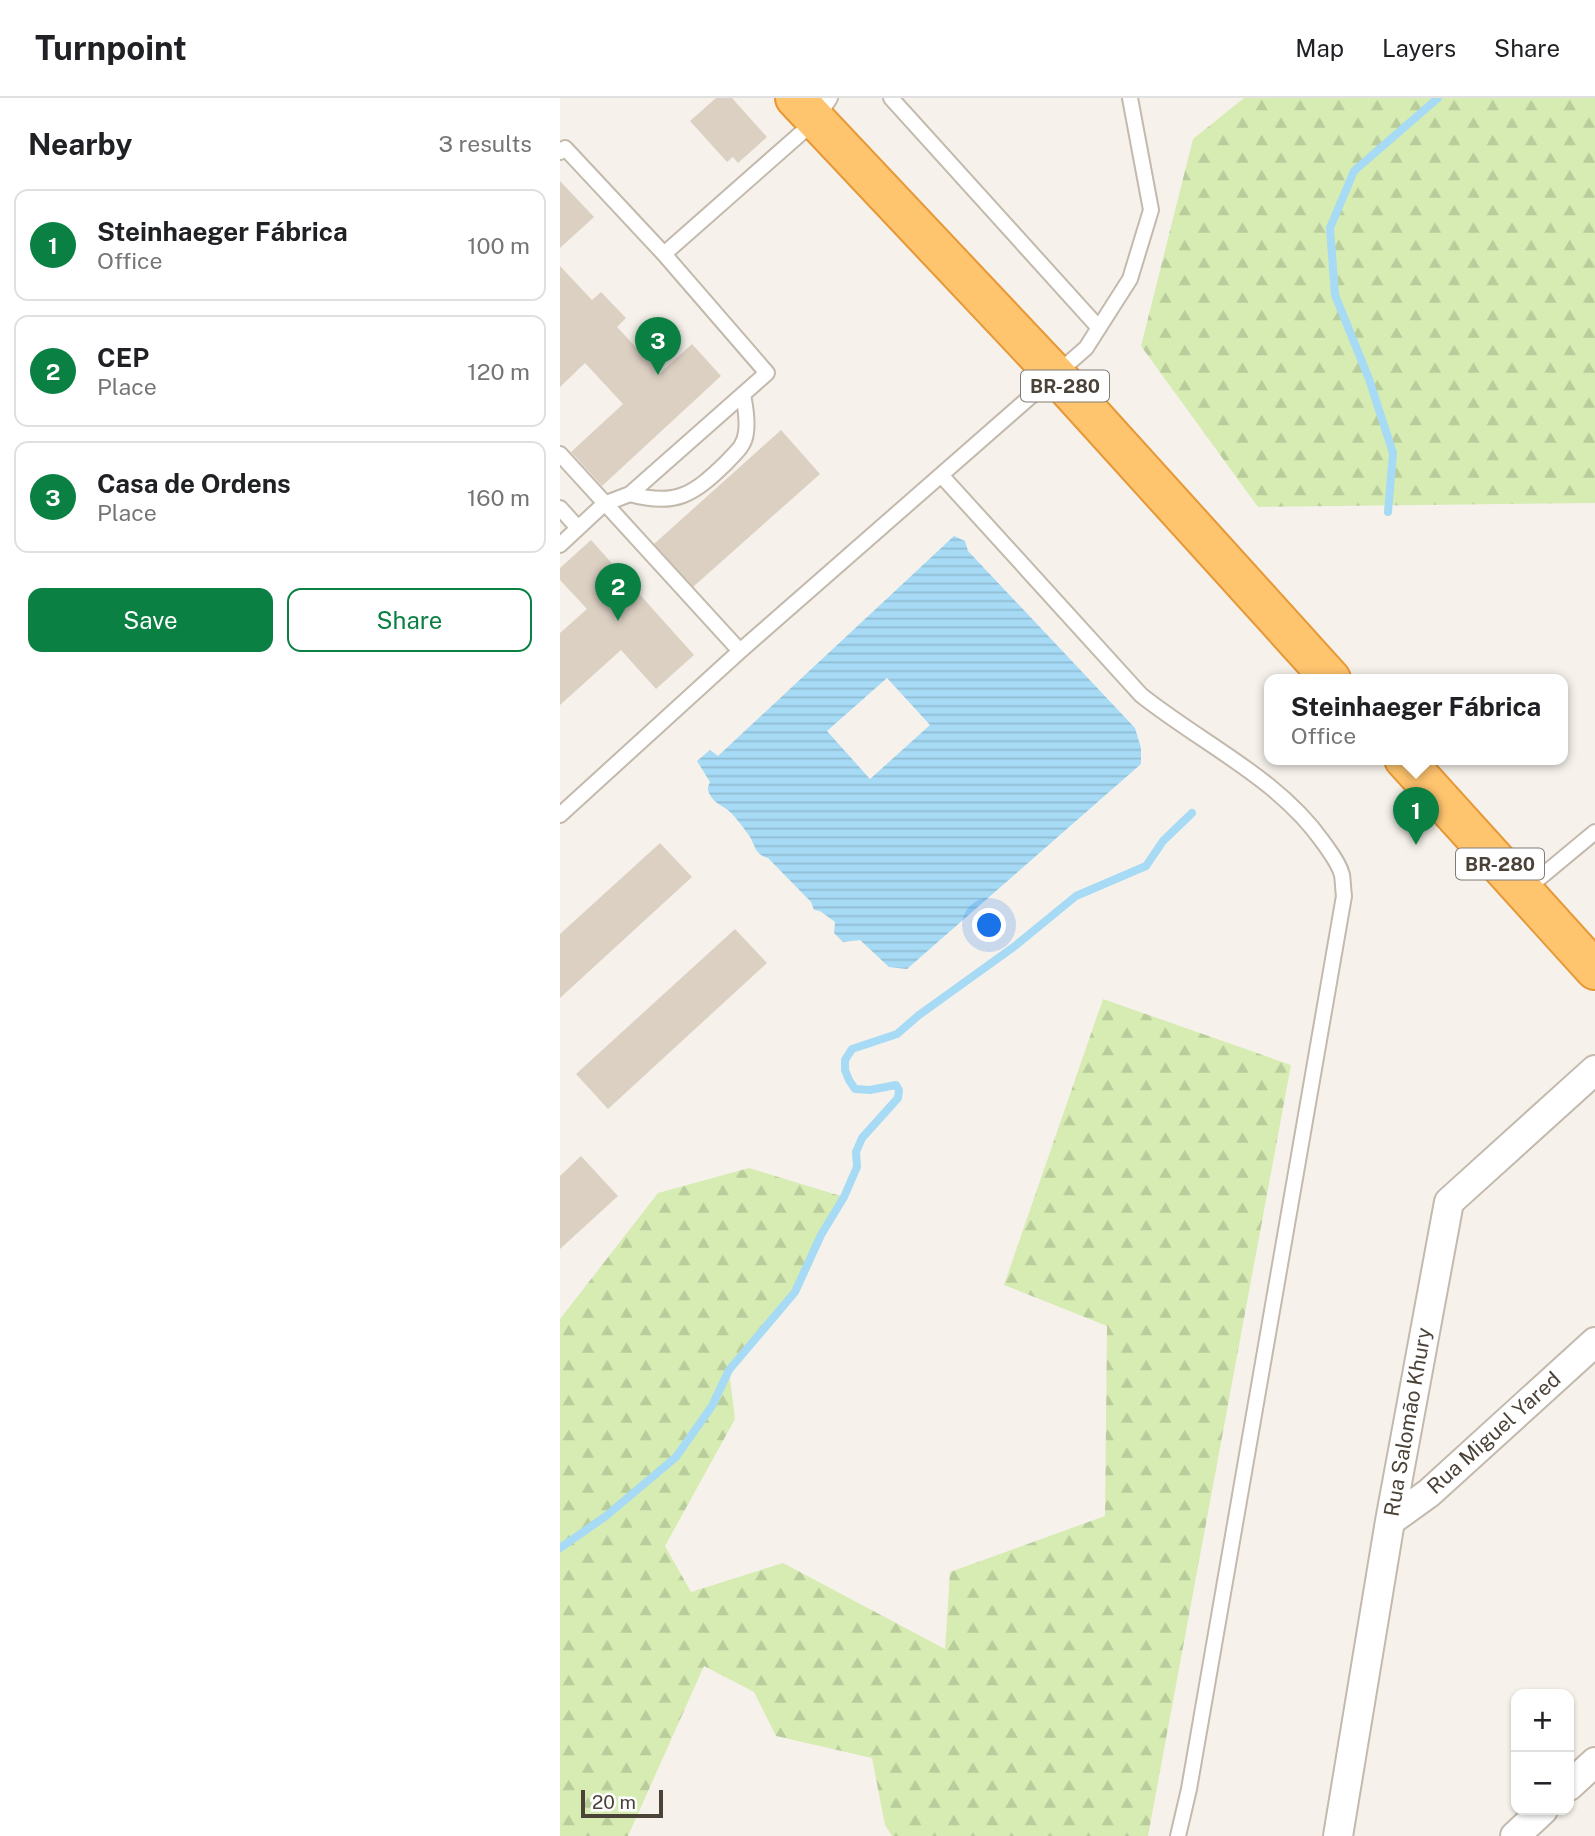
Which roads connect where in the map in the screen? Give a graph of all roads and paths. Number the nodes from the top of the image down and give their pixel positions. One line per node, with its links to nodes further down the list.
1 (891, 98): 6 (lane)
2 (1130, 98): 6 (lane)
3 (814, 105): 5 (lane); 7 (highway, BR-280)
4 (560, 152): 5 (lane)
5 (664, 254): 8 (lane)
6 (1099, 328): 7 (lane)
7 (1055, 374): 10 (lane); 17 (highway, BR-280)
8 (743, 394): 11 (lane); 11 (lane)
9 (560, 454): 12 (lane)
10 (941, 475): 16 (lane); 29 (lane)
11 (630, 494): 12 (lane)
12 (604, 504): 14 (lane); 16 (lane)
13 (560, 508): 14 (lane)
14 (578, 528): 15 (lane)
15 (560, 545)
16 (740, 651): 19 (lane)
17 (1326, 674)
18 (1409, 765): 21 (highway, BR-280)
19 (560, 815)
20 (1595, 832): 21 (lane)
21 (1524, 891): 22 (highway, BR-280)
22 (1595, 970)
23 (1595, 1070): 25 (street, Rua Salomão Khury)
24 (1595, 1342): 25 (street, Rua Miguel Yared)
25 (1390, 1521): 30 (street, Rua Salomão Khury)
26 (1595, 1762): 27 (street)
27 (1574, 1781)
28 (1538, 1815): 31 (street)
29 (1178, 1836)
30 (1338, 1836)
31 (1515, 1836)

